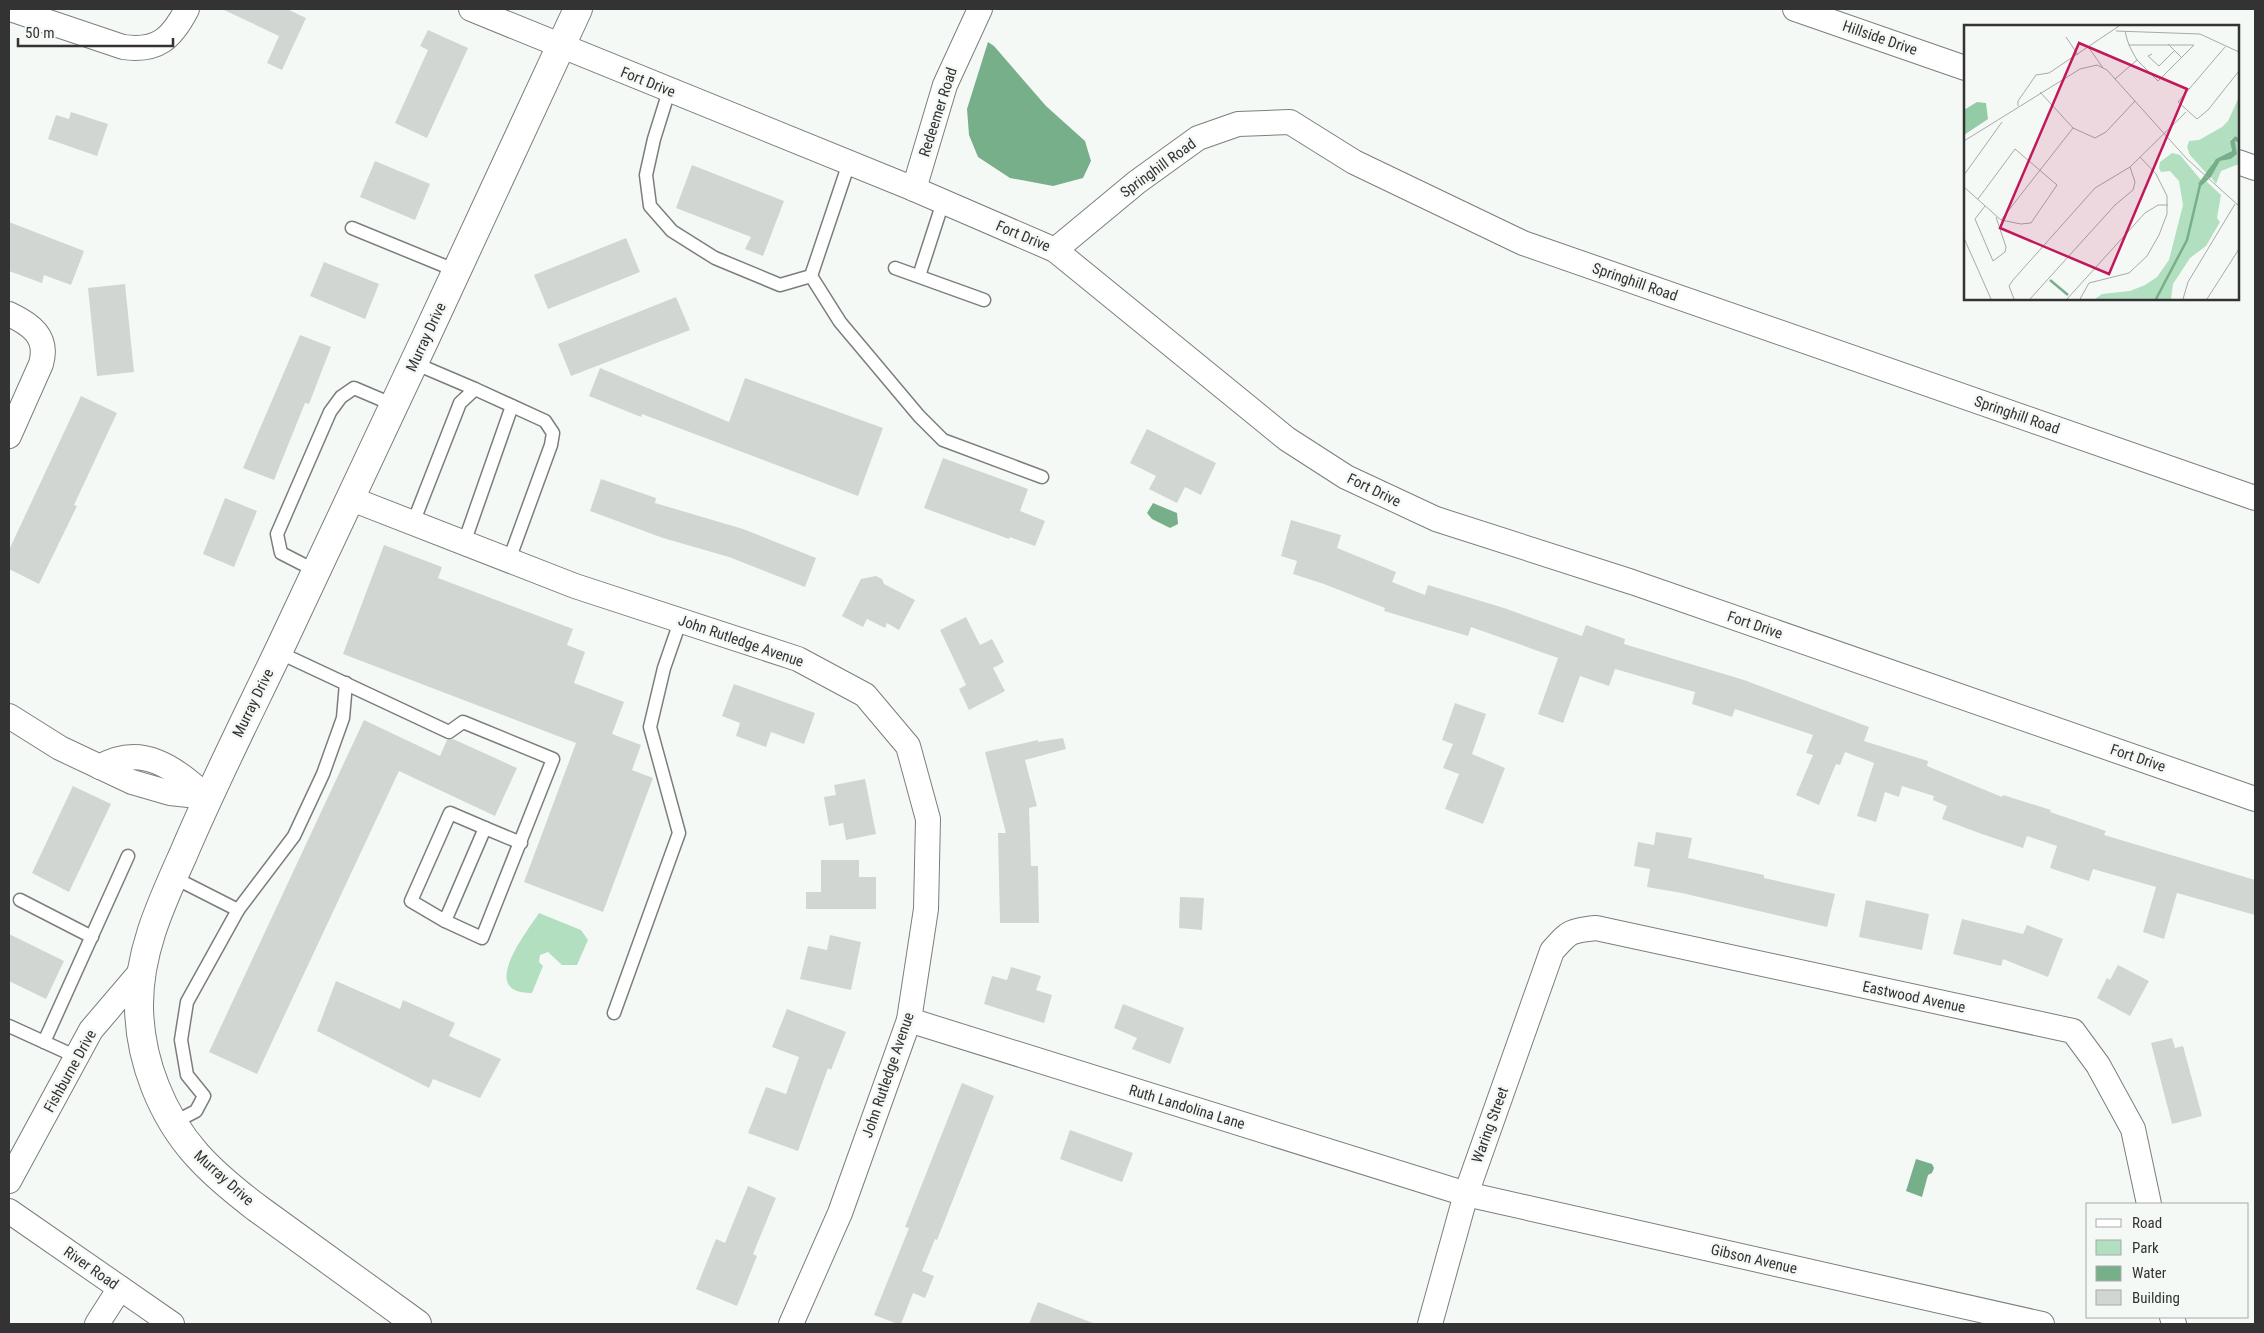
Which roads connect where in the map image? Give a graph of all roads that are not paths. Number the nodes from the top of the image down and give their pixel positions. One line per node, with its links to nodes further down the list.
1 (10, 9): 2 (street)
2 (187, 9)
3 (471, 9): 7 (street, Fort Drive)
4 (578, 9): 7 (street, Murray Drive)
5 (980, 9): 13 (street, Redeemer Road)
6 (1795, 9): 8 (street, Hillside Drive)
7 (560, 46): 9 (street, Fort Drive); 18 (street, Murray Drive)
8 (1964, 68)
9 (669, 91): 11 (street, Fort Drive); 19 (lane)
10 (2239, 162): 12 (street)
11 (849, 163): 13 (street, Fort Drive); 19 (lane)
12 (2255, 168)
13 (914, 189): 14 (street, Fort Drive)
14 (943, 202): 16 (street, Fort Drive); 20 (lane)
15 (352, 228): 18 (lane)
16 (1055, 250): 30 (street, Springhill Road); 40 (street, Fort Drive)
17 (895, 268): 20 (lane)
18 (457, 270): 23 (street, Murray Drive)
19 (811, 276): 28 (lane)
20 (919, 276): 21 (lane)
21 (984, 300)
22 (9, 314): 27 (street)
23 (414, 363): 24 (lane); 25 (street, Murray Drive)
24 (475, 390): 26 (lane); 31 (lane)
25 (394, 406): 29 (street, Murray Drive); 34 (lane)
26 (512, 406): 32 (lane); 33 (lane)
27 (9, 436)
28 (1042, 477)
29 (349, 498): 31 (street, John Rutledge Avenue); 34 (street, Murray Drive)
30 (2255, 498)
31 (413, 522): 32 (street, John Rutledge Avenue)
32 (464, 543): 33 (street, John Rutledge Avenue)
33 (509, 560): 35 (street, John Rutledge Avenue)
34 (316, 571): 36 (street, Murray Drive)
35 (680, 619): 51 (lane); 52 (street, John Rutledge Avenue)
36 (278, 652): 37 (lane); 39 (street, Murray Drive)
37 (346, 684): 42 (lane); 46 (lane)
38 (9, 716): 39 (street)
39 (207, 797): 44 (street, Murray Drive)
40 (2255, 799)
41 (485, 828): 42 (lane); 47 (lane); 47 (lane)
42 (521, 843): 47 (lane)
43 (128, 856): 49 (lane)
44 (173, 877): 46 (lane); 50 (street, Murray Drive)
45 (20, 900): 49 (lane)
46 (238, 910): 56 (lane)
47 (444, 921)
48 (1568, 934): 58 (street, Waring Street); 59 (street, Eastwood Avenue)
49 (92, 937): 54 (lane)
50 (143, 969): 55 (street, Fishburne Drive); 56 (street, Murray Drive)
51 (614, 1013)
52 (909, 1020): 58 (street, Ruth Landolina Lane); 65 (street, John Rutledge Avenue)
53 (9, 1026): 54 (lane)
54 (44, 1042): 55 (lane)
55 (77, 1057): 57 (street, Fishburne Drive)
56 (173, 1123): 64 (street, Murray Drive)
57 (9, 1181)
58 (1466, 1194): 66 (street, Waring Street); 67 (street, Gibson Avenue)
59 (2149, 1203)
60 (9, 1211): 61 (street, River Road)
61 (120, 1288): 62 (street); 63 (street, River Road)
62 (97, 1324)
63 (172, 1324)
64 (417, 1324)
65 (791, 1324)
66 (1430, 1324)
67 (2042, 1324)

